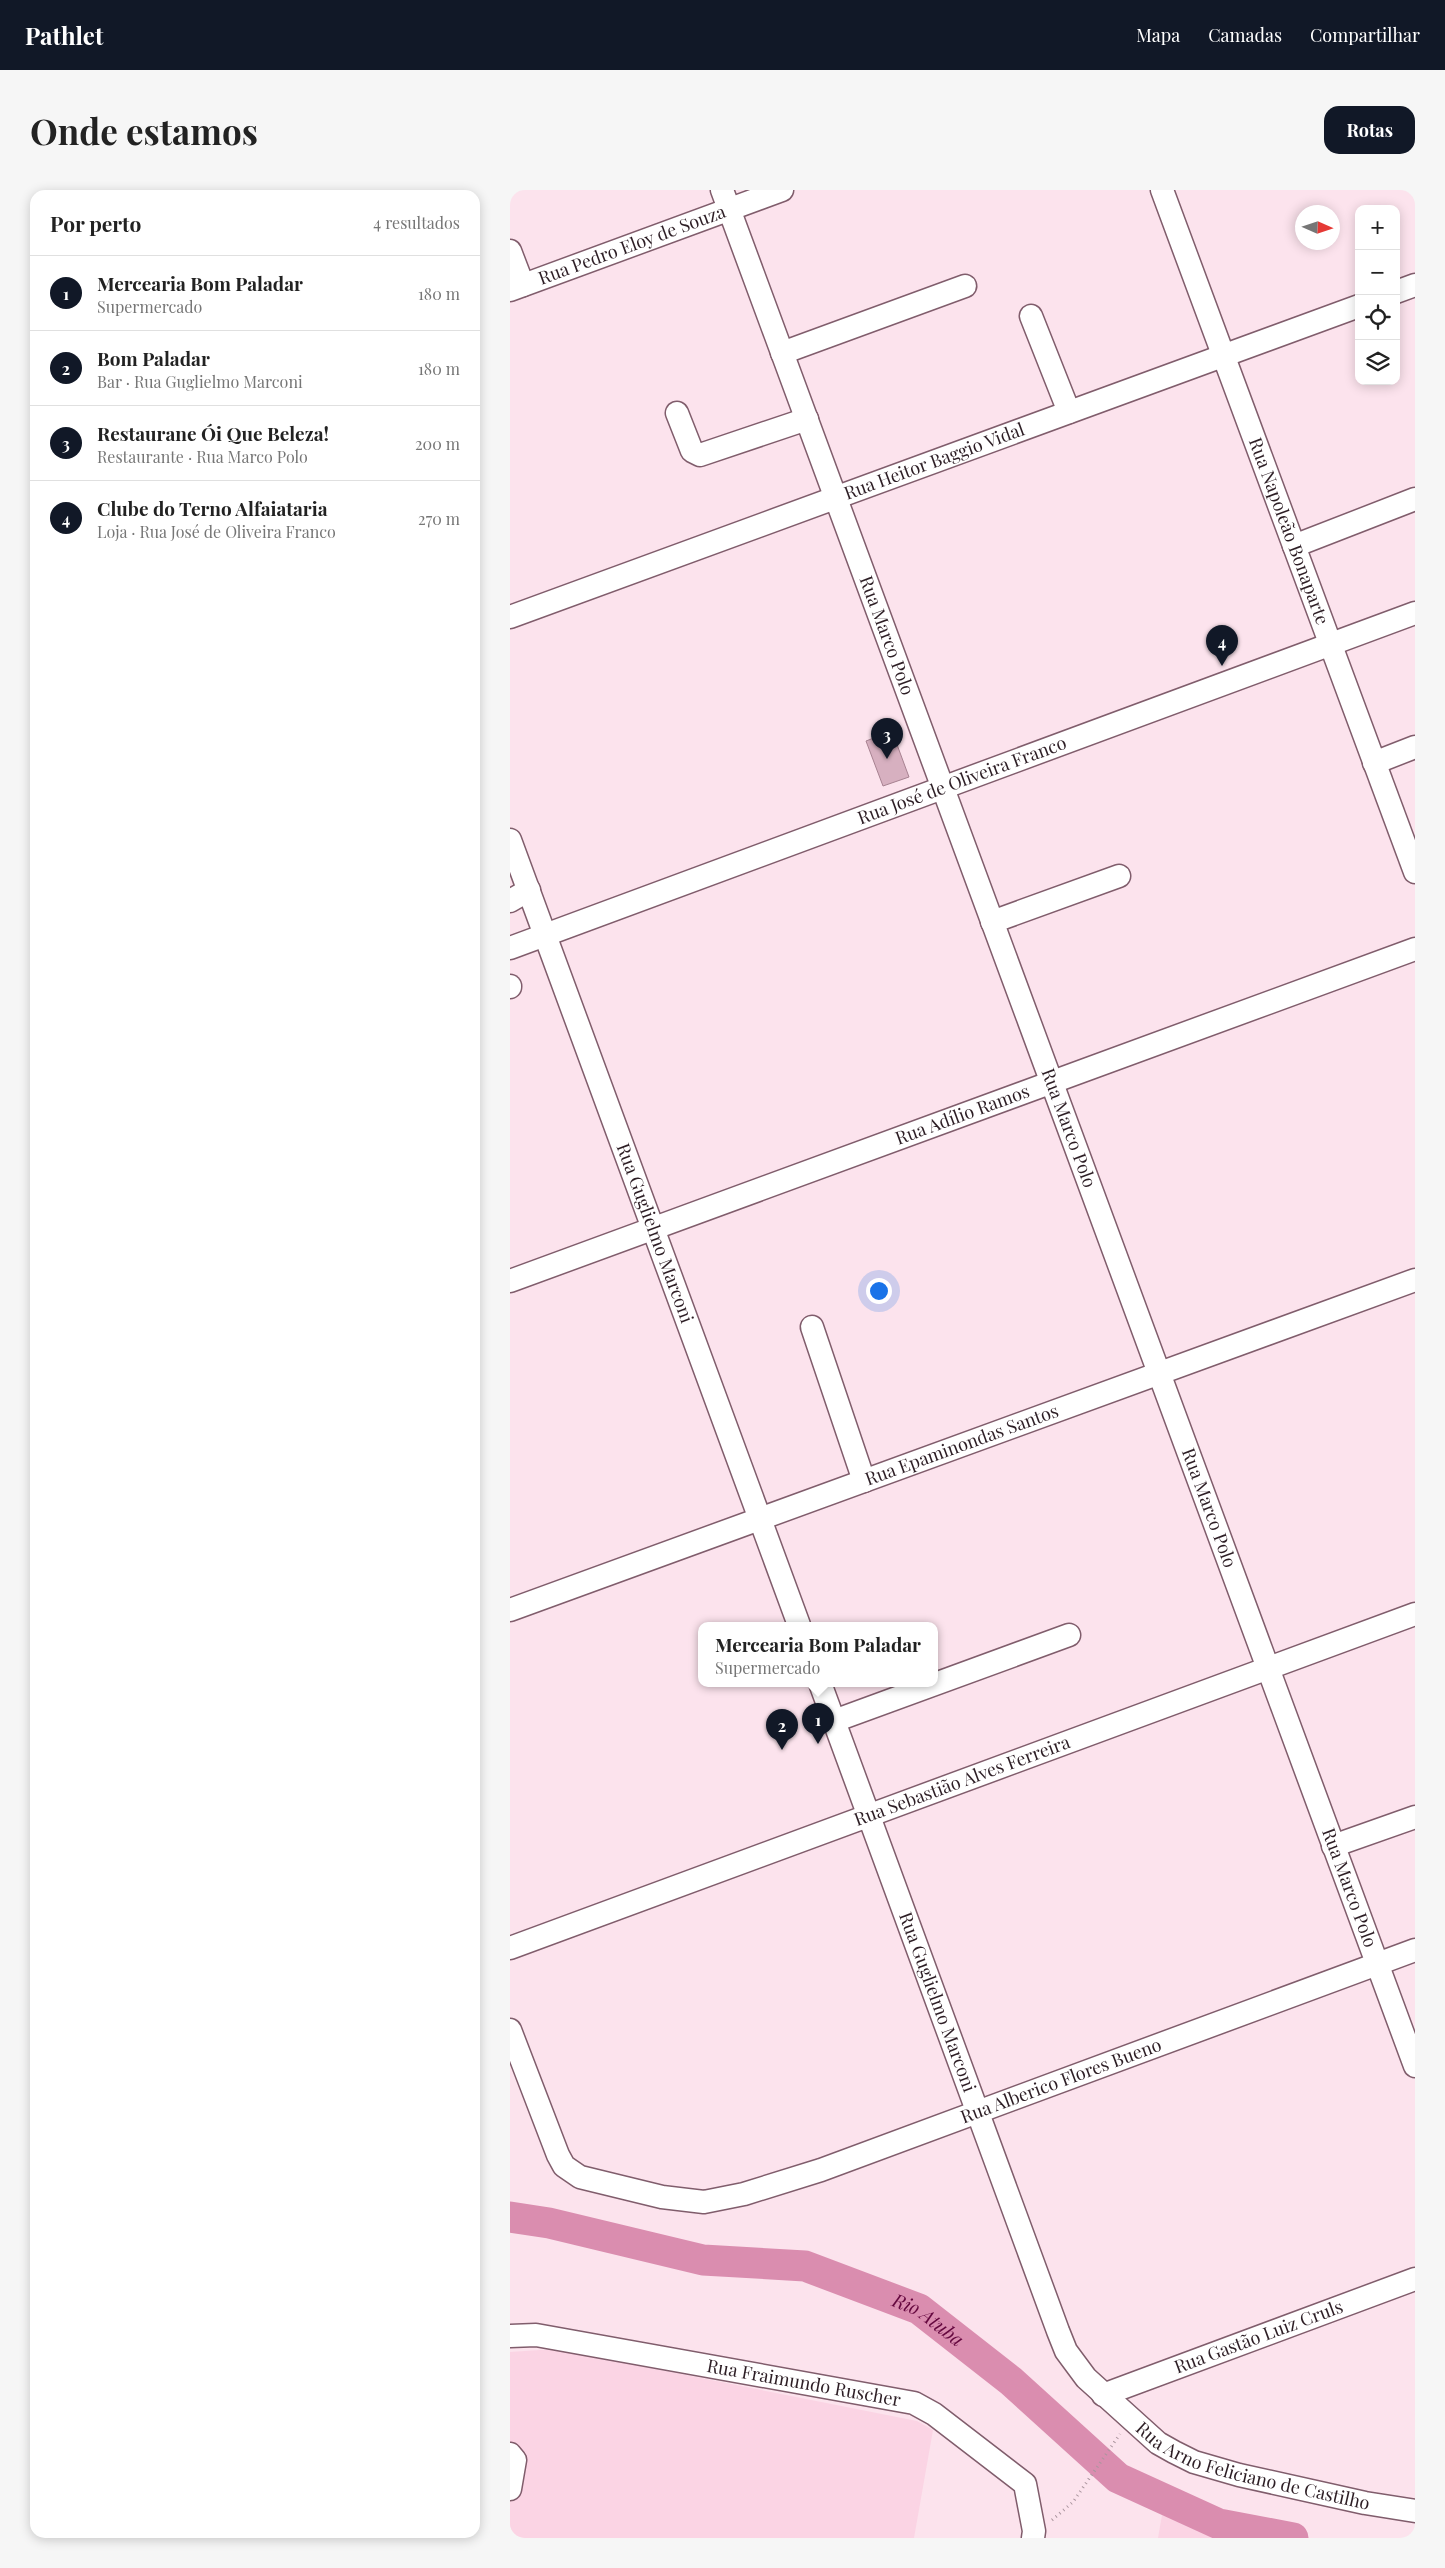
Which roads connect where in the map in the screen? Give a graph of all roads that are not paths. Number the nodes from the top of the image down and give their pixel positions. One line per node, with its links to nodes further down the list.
1 (782, 190): 3 (street, Rua Pedro Eloy de Souza)
2 (1162, 190): 12 (street, Rua Napoleão Bonaparte)
3 (725, 200): 7 (street, Rua Pedro Eloy de Souza); 11 (street, Rua Marco Polo)
4 (510, 252): 7 (street)
5 (1415, 285): 8 (street)
6 (964, 286): 11 (street)
7 (516, 288)
8 (1400, 291)
9 (1355, 307): 12 (street, Rua Heitor Baggio Vidal)
10 (1031, 316): 13 (street)
11 (782, 352): 15 (street, Rua Marco Polo)
12 (1223, 356): 13 (street, Rua Heitor Baggio Vidal); 18 (street, Rua Napoleão Bonaparte)
13 (1069, 412): 16 (street, Rua Heitor Baggio Vidal)
14 (677, 413): 15 (street)
15 (807, 419): 16 (street, Rua Marco Polo)
16 (835, 498): 20 (street, Rua Heitor Baggio Vidal); 24 (street, Rua Marco Polo)
17 (1415, 499): 18 (street)
18 (1294, 546): 21 (street, Rua Napoleão Bonaparte)
19 (1415, 613): 21 (street, Rua José de Oliveira Franco)
20 (510, 617)
21 (1331, 645): 23 (street, Rua Napoleão Bonaparte); 24 (street, Rua José de Oliveira Franco)
22 (1415, 746): 23 (street)
23 (1374, 763): 26 (street, Rua Napoleão Bonaparte)
24 (943, 788): 29 (street, Rua Marco Polo); 30 (street, Rua José de Oliveira Franco)
25 (510, 840): 28 (street, Rua Guglielmo Marconi)
26 (1415, 872)
27 (1119, 876): 29 (street)
28 (519, 896): 30 (street, Rua Guglielmo Marconi)
29 (992, 922): 33 (street, Rua Marco Polo)
30 (545, 935): 31 (street, Rua José de Oliveira Franco); 34 (street, Rua Guglielmo Marconi)
31 (513, 943)
32 (1415, 949): 33 (street, Rua Adílio Ramos)
33 (1051, 1083): 34 (street, Rua Adílio Ramos); 38 (street, Rua Marco Polo)
34 (653, 1229): 36 (street, Rua Adílio Ramos); 40 (street, Rua Guglielmo Marconi)
35 (1415, 1280): 38 (street, Rua Epaminondas Santos)
36 (510, 1281)
37 (812, 1327): 39 (street)
38 (1159, 1373): 39 (street, Rua Epaminondas Santos); 45 (street, Rua Marco Polo)
39 (864, 1481): 40 (street, Rua Epaminondas Santos)
40 (760, 1519): 41 (street, Rua Epaminondas Santos); 43 (street, Rua Guglielmo Marconi)
41 (510, 1610)
42 (1415, 1614): 45 (street, Rua Sebastião Alves Ferreira)
43 (798, 1622)
44 (1069, 1635): 46 (street)
45 (1268, 1668): 50 (street, Rua Sebastião Alves Ferreira); 52 (street, Rua Marco Polo)
46 (938, 1683)
47 (821, 1687): 49 (street, Rua Guglielmo Marconi)
48 (927, 1687): 49 (street)
49 (834, 1721): 50 (street, Rua Guglielmo Marconi)
50 (869, 1815): 53 (street, Rua Sebastião Alves Ferreira); 58 (street, Rua Guglielmo Marconi)
51 (1415, 1817): 52 (street)
52 (1334, 1846): 55 (street, Rua Marco Polo)
53 (510, 1948)
54 (1415, 1950): 55 (street, Rua Alberico Flores Bueno)
55 (1377, 1964): 57 (street, Rua Marco Polo); 58 (street, Rua Alberico Flores Bueno)
56 (510, 2030): 58 (street, Rua Alberico Flores Bueno)
57 (1415, 2066)
58 (978, 2112): 61 (street, Rua Guglielmo Marconi)
59 (1415, 2278): 61 (street, Rua Gastão Luiz Cruls)
60 (510, 2336): 65 (street, Rua Fraimundo Ruscher)
61 (1103, 2395): 64 (street, Rua Arno Feliciano de Castilho)
62 (510, 2454): 63 (street)
63 (510, 2489)
64 (1415, 2510)
65 (1034, 2534)

